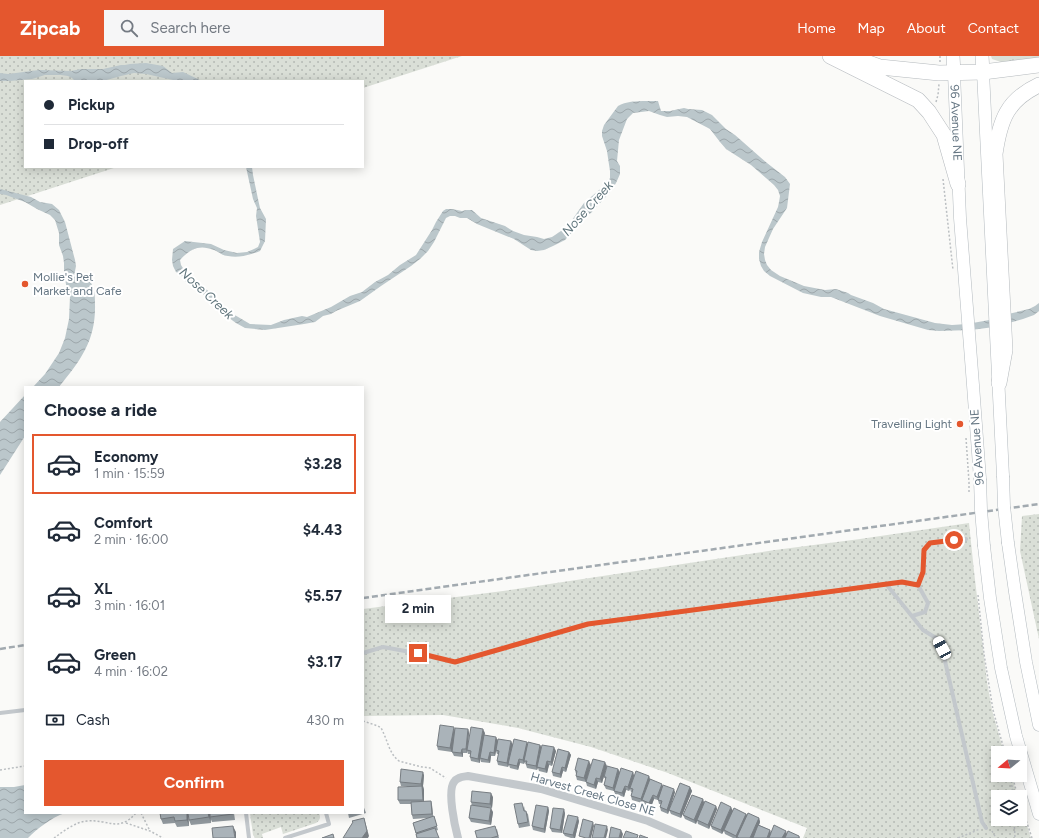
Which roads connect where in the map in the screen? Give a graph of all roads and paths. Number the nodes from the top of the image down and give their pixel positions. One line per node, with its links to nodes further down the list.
1 (830, 56): 9 (highway)
2 (849, 56): 7 (highway)
3 (953, 56): 7 (main road)
4 (982, 56): 6 (main road)
5 (1039, 65): 6 (highway)
6 (983, 72): 7 (highway); 10 (main road)
7 (954, 73): 9 (main road, 96 Avenue NE)
8 (1039, 85): 10 (highway)
9 (958, 184): 30 (main road, 96 Avenue NE, bridge)
10 (997, 258): 11 (highway)
11 (999, 383): 21 (main road, 96 Avenue NE, bridge)
12 (966, 539): 14 (lane)
13 (886, 584): 14 (lane); 16 (lane); 17 (lane)
14 (918, 585): 16 (lane)
15 (978, 593): 22 (path)
16 (912, 616): 34 (lane)
17 (364, 653)
18 (24, 710): 19 (lane)
19 (0, 713)
20 (364, 721): 25 (path)
21 (1039, 725)
22 (1003, 746)
23 (24, 766): 24 (path)
24 (0, 770)
25 (453, 783): 40 (street); 41 (street, Harvest Creek Close NE)
26 (135, 814): 31 (path)
27 (141, 814): 35 (path)
28 (246, 814): 38 (lane)
29 (326, 814): 39 (lane)
30 (1039, 814)
31 (126, 822): 35 (path); 36 (path)
32 (1027, 823): 45 (path)
33 (1014, 826): 44 (path)
34 (986, 828): 42 (path); 43 (path)
35 (150, 832): 37 (path)
36 (54, 838)
37 (163, 838)
38 (249, 838)
39 (285, 838)
40 (458, 838)
41 (688, 838)
42 (958, 838)
43 (996, 838)
44 (1015, 838)
45 (1032, 838)

